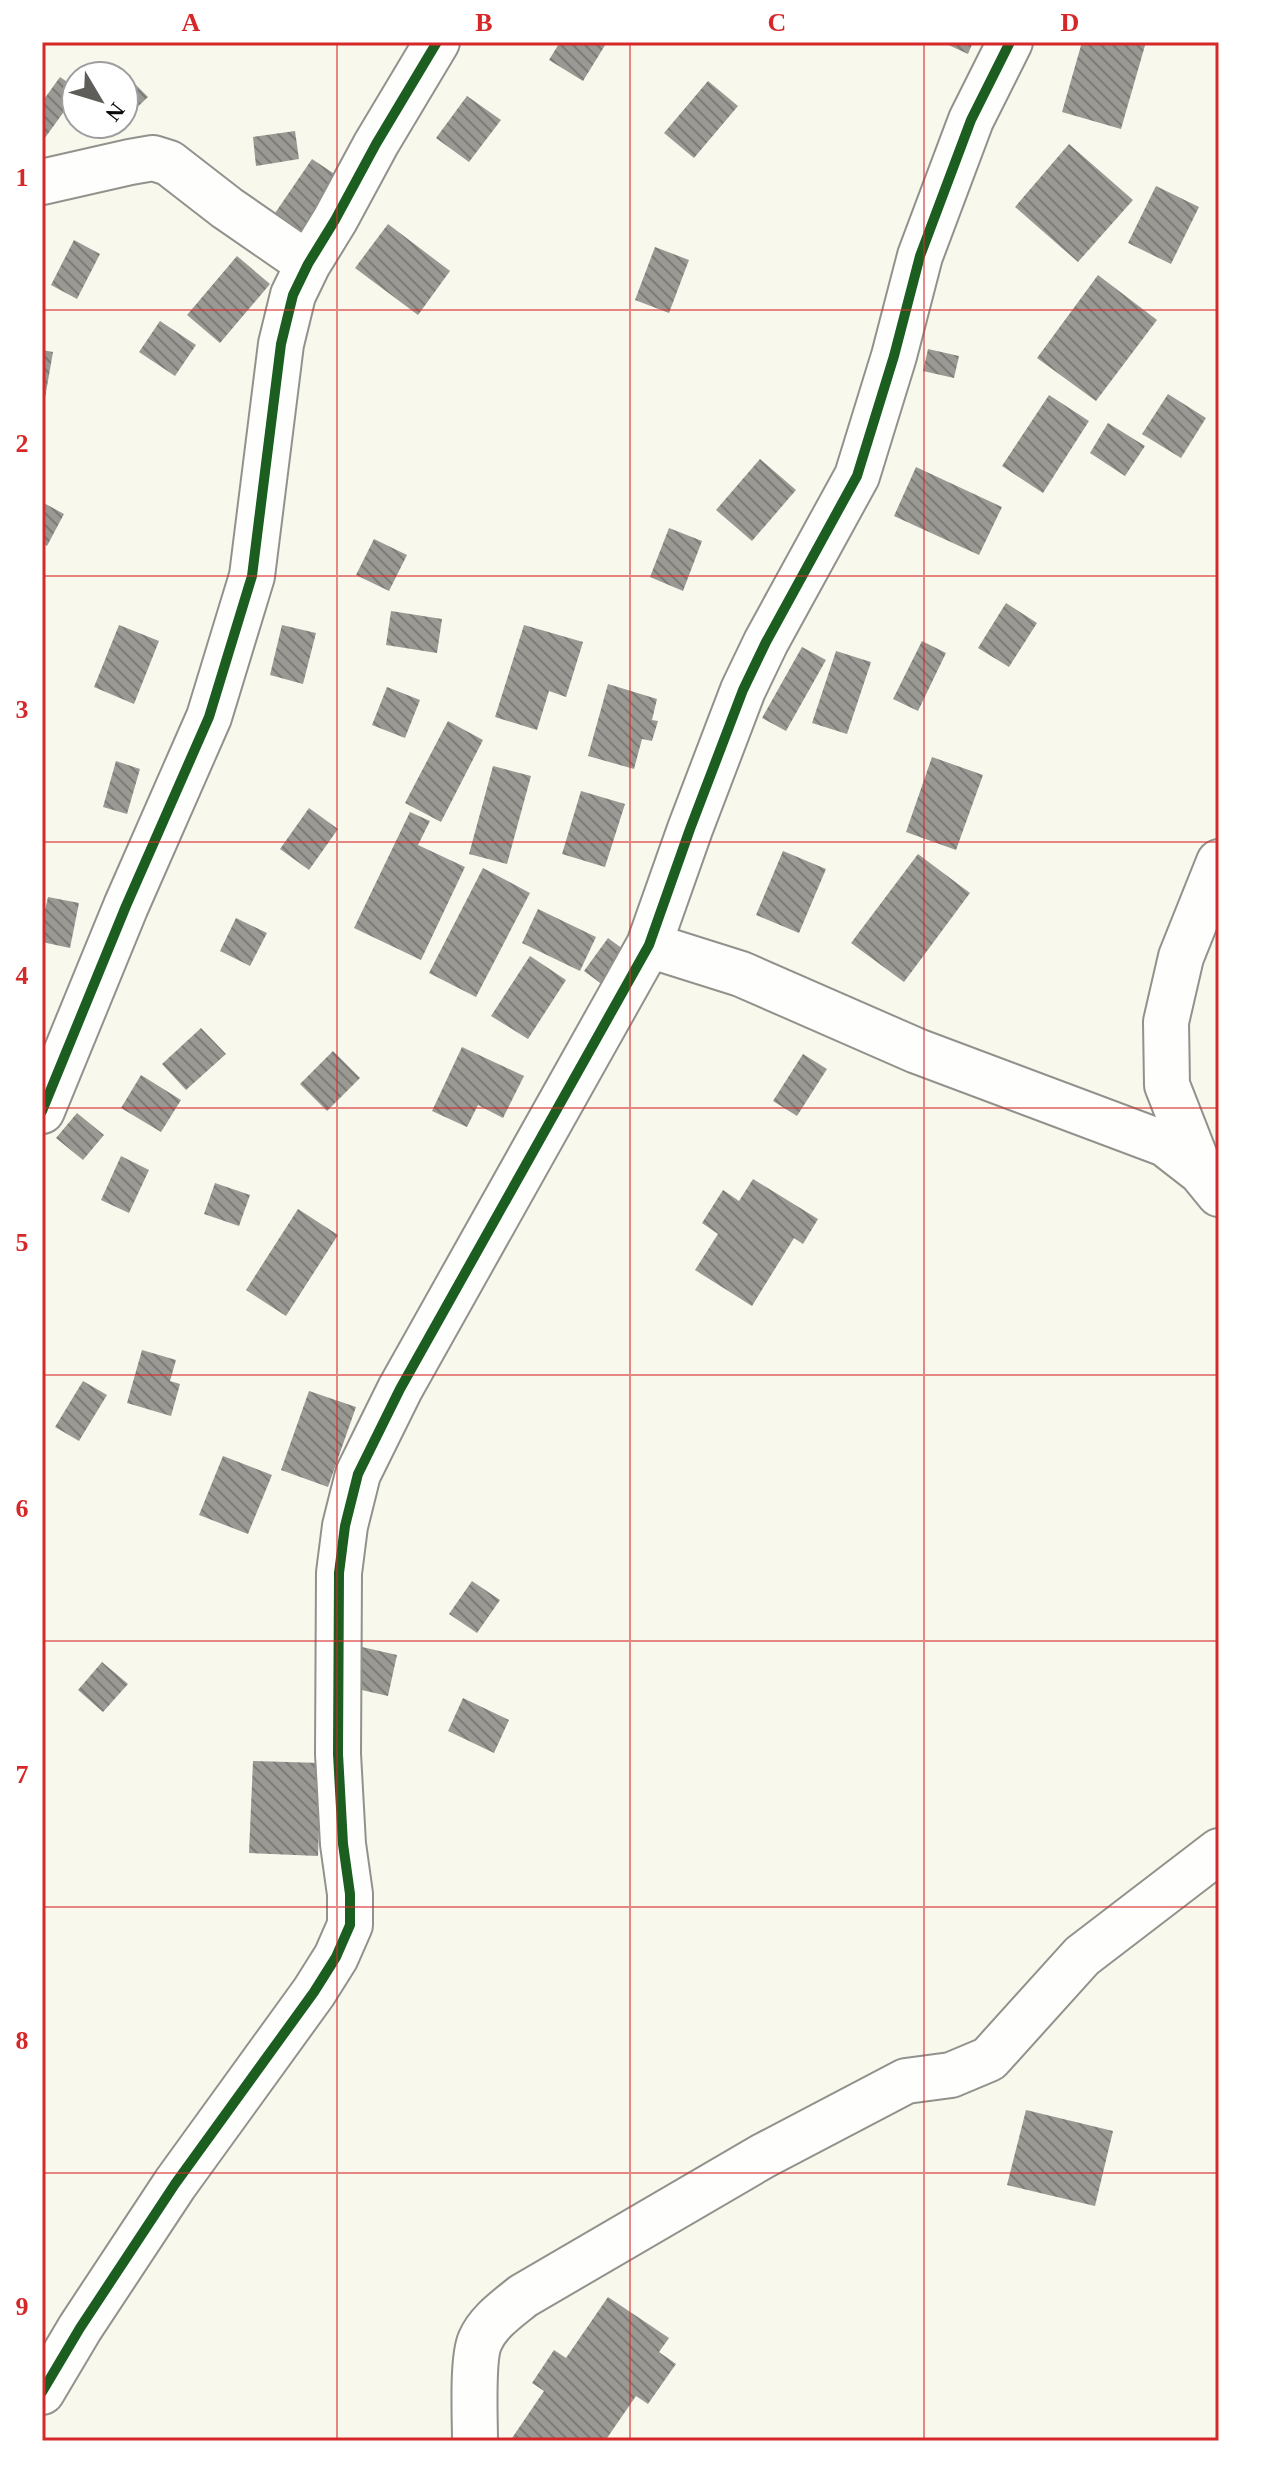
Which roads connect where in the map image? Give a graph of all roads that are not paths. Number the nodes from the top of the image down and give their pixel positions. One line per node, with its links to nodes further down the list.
1 (437, 42): 4 (street)
2 (1010, 42): 6 (street)
3 (42, 182): 4 (street)
4 (308, 264): 7 (street)
5 (1219, 862): 8 (street)
6 (649, 945): 8 (street); 10 (street)
7 (42, 1111)
8 (1210, 1183)
9 (1219, 1851): 11 (street)
10 (42, 2392)
11 (475, 2441)

